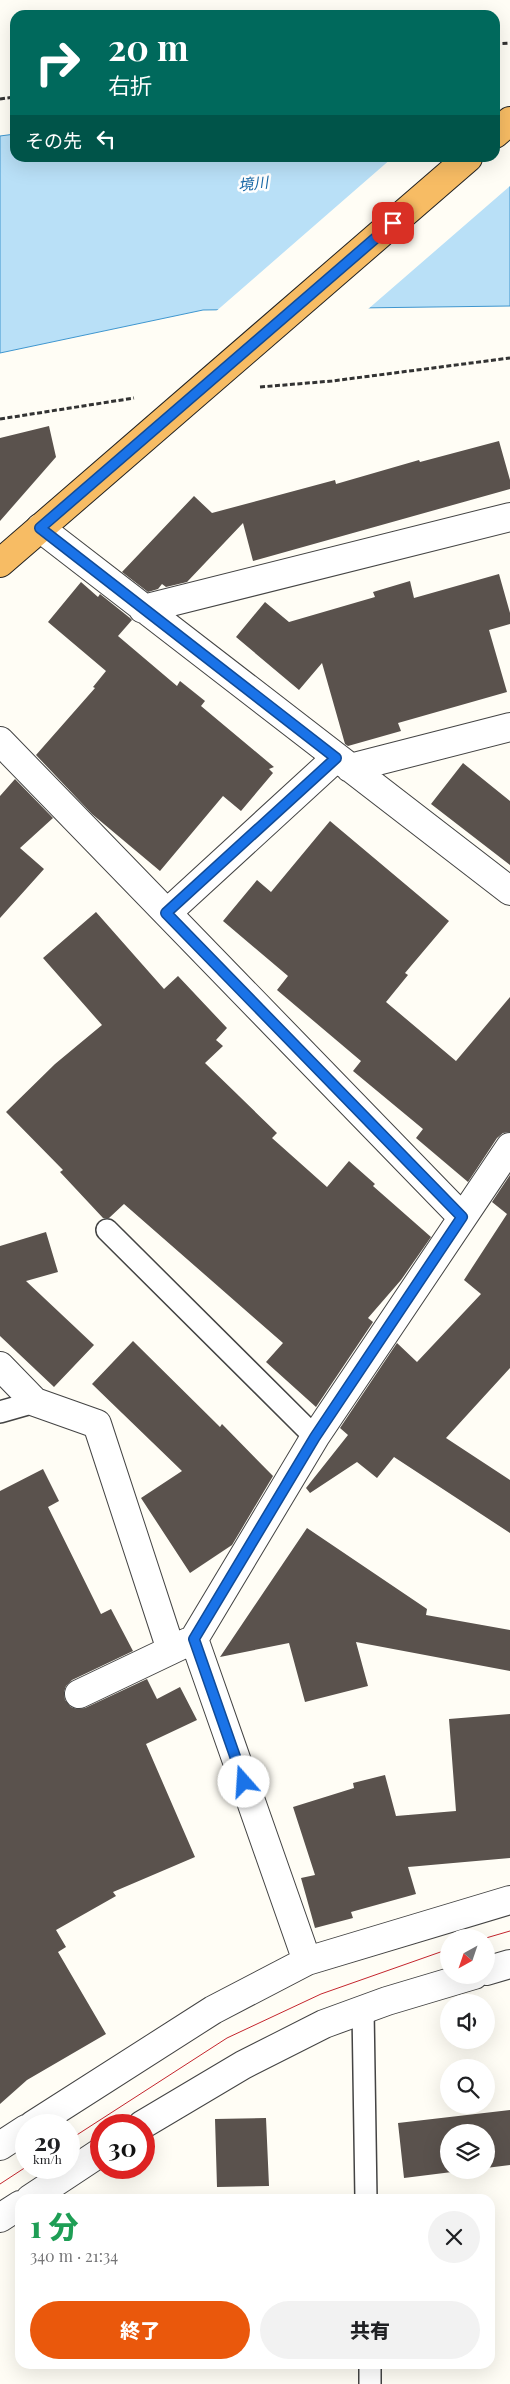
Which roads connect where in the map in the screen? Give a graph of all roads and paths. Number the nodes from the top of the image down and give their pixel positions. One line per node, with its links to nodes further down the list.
1 (510, 121): 2 (highway)
2 (500, 130)
3 (463, 162): 9 (highway)
4 (510, 358): 5 (path)
5 (256, 387)
6 (137, 398): 7 (path)
7 (0, 419)
8 (510, 517): 11 (street)
9 (40, 528): 10 (highway); 11 (street)
10 (0, 563)
11 (143, 609): 14 (street)
12 (510, 727): 14 (street)
13 (0, 741): 16 (street)
14 (343, 763): 15 (street); 16 (street)
15 (510, 891)
16 (166, 913): 18 (street)
17 (510, 1147): 18 (street)
18 (462, 1217): 23 (street)
19 (107, 1230): 23 (lane)
20 (0, 1366): 21 (street)
21 (35, 1402): 22 (lane); 24 (street)
22 (0, 1412)
23 (315, 1437): 24 (street)
24 (182, 1645): 25 (street); 27 (street)
25 (79, 1694)
26 (510, 1900): 27 (street)
27 (307, 1960): 32 (street)
28 (510, 1964): 29 (street)
29 (495, 1968)
30 (445, 1984): 31 (street)
31 (363, 2009): 33 (street); 36 (lane)
32 (50, 2114)
33 (155, 2117)
34 (90, 2159): 35 (street)
35 (38, 2194)
36 (366, 2194)
37 (15, 2208): 38 (street)
38 (0, 2218)
39 (370, 2369): 40 (lane)
40 (370, 2384)

